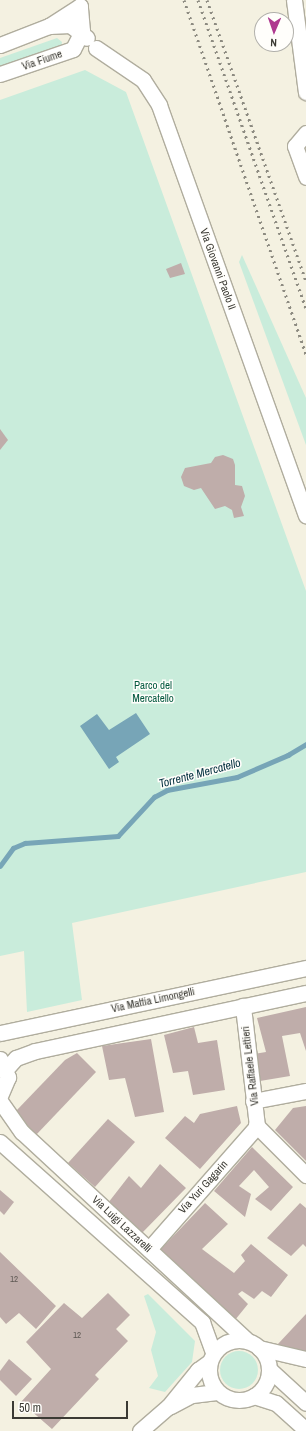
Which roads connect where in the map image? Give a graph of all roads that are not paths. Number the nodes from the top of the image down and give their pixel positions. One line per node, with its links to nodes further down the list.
1 (294, 0): 6 (street)
2 (81, 3): 3 (street); 4 (street)
3 (49, 26): 4 (street); 5 (street)
4 (82, 31): 7 (street, Via Giovanni Paolo II); 8 (street, Via Fiume)
5 (0, 45)
6 (303, 45): 10 (street)
7 (96, 48): 8 (street); 13 (street, Via Giovanni Paolo II)
8 (73, 49): 9 (street, Via Fiume)
9 (0, 74)
10 (306, 92)
11 (306, 133): 12 (street)
12 (306, 177)
13 (306, 515)
14 (306, 968): 17 (street, Via Mattia Limongelli)
15 (306, 993): 16 (street)
16 (243, 1006): 18 (street); 21 (street, Via Raffaele Lettieri)
17 (0, 1033)
18 (3, 1064): 20 (street)
19 (306, 1091): 21 (street)
20 (0, 1096)
21 (253, 1101): 23 (street, Via Raffaele Lettieri)
22 (0, 1102): 26 (street, Via Luigi Lazzarelli)
23 (257, 1126): 25 (street); 26 (street, Via Yuri Gagarin)
24 (0, 1142): 28 (street, Via Luigi Lazzarelli)
25 (306, 1175)
26 (149, 1249): 27 (street, Via Luigi Lazzarelli)
27 (254, 1345): 28 (street); 29 (street); 30 (street)
28 (211, 1358): 31 (street); 34 (street)
29 (306, 1360)
30 (269, 1369): 32 (street); 33 (street)
31 (217, 1392): 32 (street); 34 (street)
32 (254, 1396): 35 (street)
33 (306, 1403)
34 (168, 1407): 36 (street)
35 (306, 1430)
36 (140, 1431)

